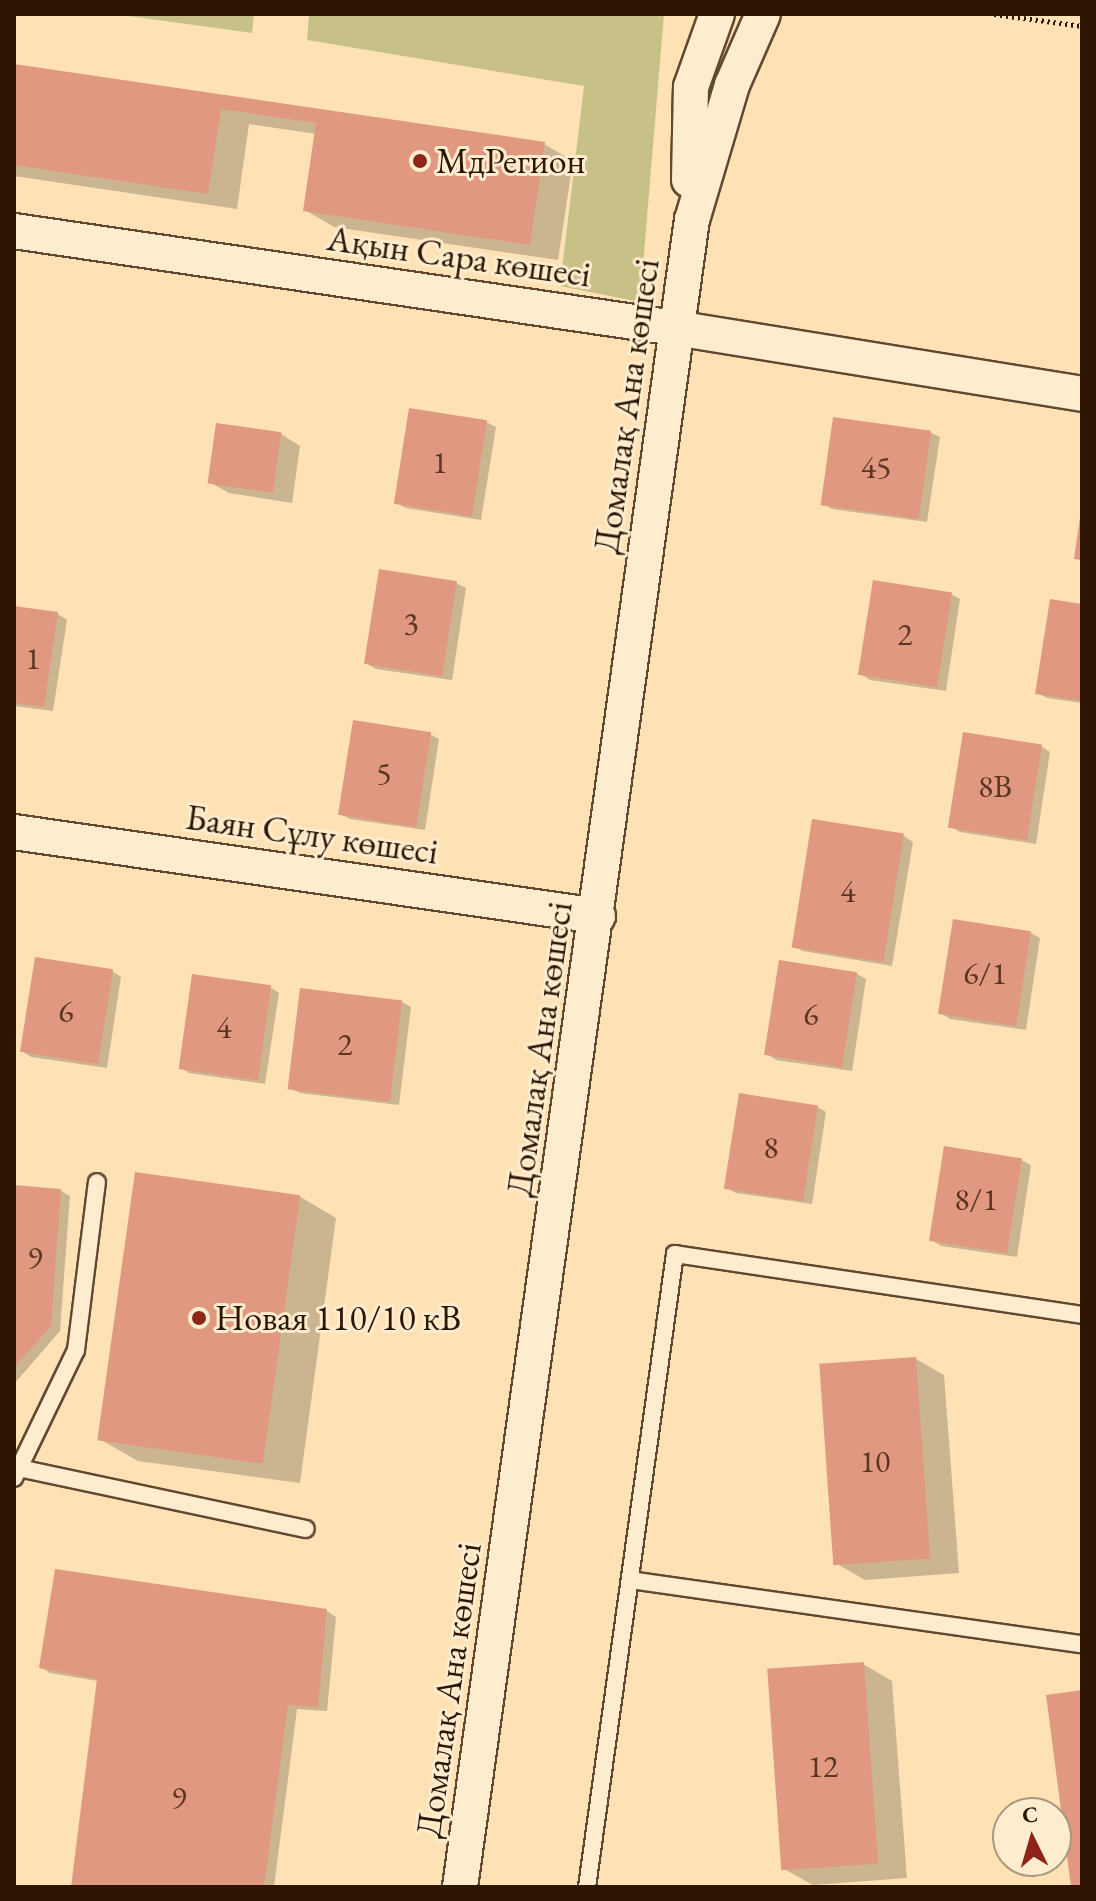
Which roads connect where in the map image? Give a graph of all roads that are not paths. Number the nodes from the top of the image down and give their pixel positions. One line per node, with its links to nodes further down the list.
1 (688, 14): 4 (street)
2 (717, 14): 4 (street, Домалақ Ана көшесі)
3 (763, 14): 5 (street, Домалақ Ана көшесі)
4 (699, 57): 5 (street, Домалақ Ана көшесі)
5 (692, 220): 7 (street, Домалақ Ана көшесі)
6 (14, 231): 7 (street, Ақын Сара көшесі)
7 (675, 328): 8 (street, Ақын Сара көшесі); 10 (street, Домалақ Ана көшесі)
8 (1082, 394)
9 (14, 832): 10 (street, Баян Сұлу көшесі)
10 (598, 916): 18 (street, Домалақ Ана көшесі)
11 (97, 1182): 13 (lane)
12 (1082, 1315): 15 (lane)
13 (16, 1473): 14 (lane)
14 (306, 1529)
15 (630, 1580): 16 (lane); 17 (lane)
16 (1082, 1644)
17 (591, 1886)
18 (460, 1887)

